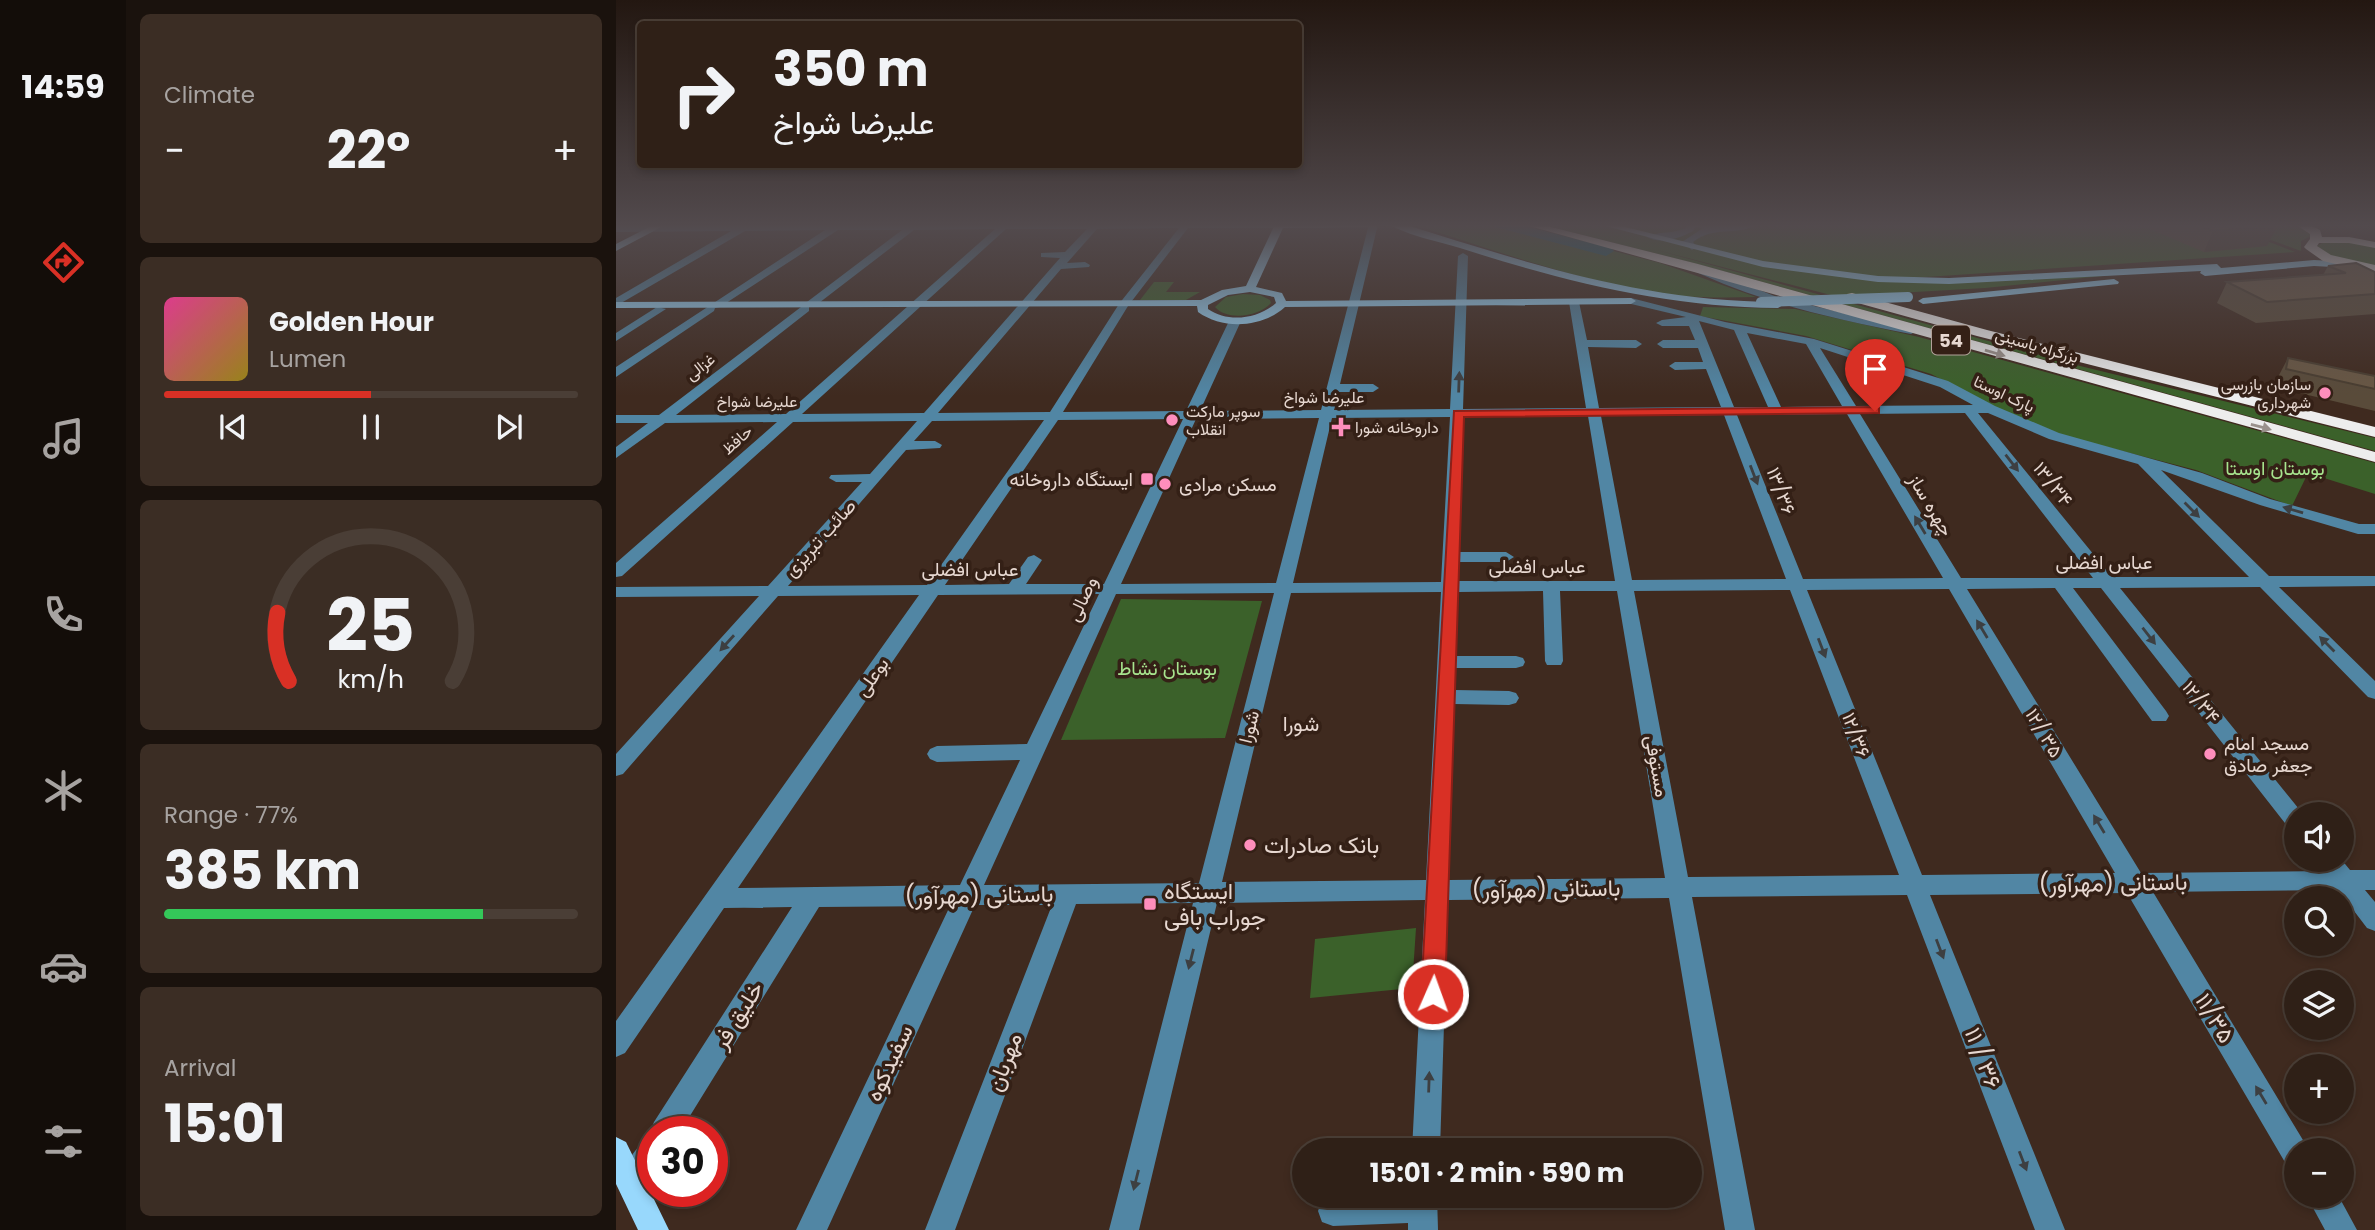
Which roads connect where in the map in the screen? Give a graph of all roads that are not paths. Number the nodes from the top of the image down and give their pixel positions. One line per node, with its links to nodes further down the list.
1 (656, 281): 26 (street)
2 (753, 281): 28 (street)
3 (841, 281): 29 (street, غزالی)
4 (942, 281): 27 (street, حافظ)
5 (1044, 281): 25 (street, صائب تبریزی)
6 (1142, 281): 21 (street, بوعلی)
7 (1254, 281): 17 (main road)
8 (1360, 281): 24 (street, شورا)
9 (1462, 281): 20 (street)
10 (1569, 281): 18 (main road)
11 (1586, 281): 16 (main road, bridge)
12 (1595, 281): 15 (main road, bridge)
13 (1744, 281): 62 (highway, بزرگراه یاسینی / 54, one-way to 62)
14 (1793, 281): 39 (highway, بزرگراه یاسینی / 54)
15 (2069, 281)
16 (2076, 281)
17 (1250, 289): 22 (main road); 23 (main road)
18 (1631, 301): 19 (main road); 34 (street, پارک اوستا)
19 (1574, 302): 20 (main road); 37 (street, مستوفی)
20 (1462, 303): 24 (main road); 49 (street, one-way to 20)
21 (1125, 304): 22 (main road); 25 (main road); 52 (street, بوعلی)
22 (1202, 304): 31 (main road)
23 (1282, 304): 24 (main road); 31 (main road)
24 (1354, 304): 41 (street, شورا)
25 (1023, 305): 27 (main road); 55 (street, صائب تبریزی)
26 (616, 306): 28 (main road); 30 (main road)
27 (915, 306): 29 (main road); 54 (street, حافظ)
28 (713, 307): 29 (main road); 30 (main road); 40 (street)
29 (808, 307): 53 (street, غزالی)
30 (661, 309): 33 (street)
31 (1235, 320): 51 (street, وصالی)
32 (1739, 328): 34 (street, پارک اوستا); 35 (street, پارک اوستا); 45 (street)
33 (616, 338)
34 (1700, 339): 36 (street); 36 (street); 36 (street); 47 (street, ۱۳/۳۶)
35 (1810, 341): 43 (street, پارک اوستا); 46 (street, چهره ساز)
36 (1666, 344)
37 (1582, 349): 38 (street); 48 (street, مستوفی)
38 (1634, 349)
39 (2115, 367): 57 (highway); 58 (highway, بزرگراه یاسینی / 54)
40 (616, 373)
41 (1332, 388): 42 (street); 50 (street, شورا)
42 (1373, 388)
43 (1990, 409): 44 (street, علیرضا شواخ); 63 (street, پارک اوستا)
44 (1969, 410): 46 (street, علیرضا شواخ); 75 (street, ۱۳/۳۴, one-way to 75)
45 (1776, 411): 46 (street, علیرضا شواخ); 47 (street, علیرضا شواخ)
46 (1852, 411): 76 (street, چهره ساز, one-way to 46)
47 (1729, 412): 48 (street, علیرضا شواخ); 77 (street, ۱۳/۳۶, one-way to 77)
48 (1594, 413): 49 (street, علیرضا شواخ); 78 (street, مستوفی)
49 (1458, 414): 50 (street, علیرضا شواخ); 68 (street)
50 (1326, 415): 51 (street, علیرضا شواخ); 81 (street, شورا)
51 (1191, 416): 52 (street, علیرضا شواخ); 83 (street, وصالی)
52 (1053, 417): 55 (street, علیرضا شواخ); 84 (street, بوعلی)
53 (662, 418): 54 (street, علیرضا شواخ); 56 (street, علیرضا شواخ); 61 (street, غزالی)
54 (788, 418): 55 (street, علیرضا شواخ); 71 (street, حافظ)
55 (927, 418): 60 (street, صائب تبریزی)
56 (616, 419)
57 (2375, 423)
58 (2375, 432)
59 (935, 445): 60 (street)
60 (902, 446): 65 (street, صائب تبریزی)
61 (616, 454)
62 (2375, 457)
63 (2144, 462): 66 (street, پارک اوستا, one-way to 63); 73 (street, one-way to 73)
64 (836, 478): 65 (street)
65 (874, 478): 86 (street, صائب تبریزی)
66 (2367, 529): 67 (street)
67 (2375, 542)
68 (1452, 557): 69 (street); 79 (street)
69 (1507, 557)
70 (1034, 561): 82 (street)
71 (616, 572)
72 (2375, 581): 73 (street, عباس افضلی)
73 (2264, 582): 75 (street, عباس افضلی); 90 (street, one-way to 73)
74 (2060, 583): 75 (street, عباس افضلی); 76 (street, عباس افضلی); 93 (street)
75 (2107, 583): 97 (street, ۱۲/۳۴, one-way to 97)
76 (1955, 584): 77 (street, عباس افضلی); 101 (street, ۱۲/ ۳۵, one-way to 76)
77 (1797, 585): 78 (street, عباس افضلی); 102 (street, ۱۲/۳۶, one-way to 102)
78 (1625, 586): 80 (street, عباس افضلی); 103 (street, مستوفی)
79 (1450, 587): 80 (street, عباس افضلی); 81 (street, عباس افضلی); 88 (street)
80 (1551, 587): 87 (street)
81 (1283, 588): 83 (street, عباس افضلی); 105 (street, شورا)
82 (1014, 590): 83 (street, عباس افضلی); 84 (street, عباس افضلی)
83 (1110, 590): 94 (street, وصالی)
84 (932, 591): 86 (street, عباس افضلی); 109 (street, بوعلی)
85 (616, 592): 86 (street, عباس افضلی)
86 (772, 592): 96 (street, صائب تبریزی, one-way to 96)
87 (1554, 661)
88 (1447, 662): 89 (street); 91 (street)
89 (1516, 662)
90 (2375, 692)
91 (1446, 697): 92 (street); 104 (street)
92 (1509, 698)
93 (2159, 716)
94 (1034, 752): 95 (street); 107 (street, وصالی)
95 (937, 754)
96 (616, 768)
97 (2284, 806)
98 (2338, 872): 99 (street)
99 (2344, 880): 100 (street, باستانی (مهرآور)); 101 (street, باستانی (مهرآور)); 110 (street)
100 (2375, 880)
101 (2134, 883): 102 (street, باستانی (مهرآور)); 114 (street, ۱۱/۳۵, one-way to 101)
102 (1915, 885): 103 (street, باستانی (مهرآور)); 126 (street, ۱۱ / ۳۶, one-way to 126)
103 (1679, 888): 104 (street, باستانی (مهرآور)); 125 (street, مستوفی)
104 (1437, 891): 105 (street, باستانی (مهرآور)); 113 (street, one-way to 104)
105 (1208, 893): 106 (street, باستانی (مهرآور)); 124 (street, شورا, one-way to 124)
106 (1068, 894): 107 (street, باستانی (مهرآور)); 123 (street, مهربان)
107 (967, 896): 108 (street, باستانی (مهرآور)); 122 (street, سفیدکوه)
108 (812, 897): 109 (street, باستانی (مهرآور)); 112 (street, خلیق فر)
109 (718, 898): 111 (street, بوعلی)
110 (2375, 920)
111 (616, 1044)
112 (674, 1116)
113 (1427, 1138)
114 (2286, 1138)
115 (616, 1152): 117 (main road)
116 (637, 1177): 117 (street)
117 (632, 1185): 121 (main road)
118 (2329, 1208): 127 (street)
119 (1333, 1210): 120 (street)
120 (1424, 1211)
121 (654, 1230)
122 (811, 1230)
123 (940, 1230)
124 (1124, 1230)
125 (1740, 1230)
126 (2050, 1230)
127 (2342, 1230)

